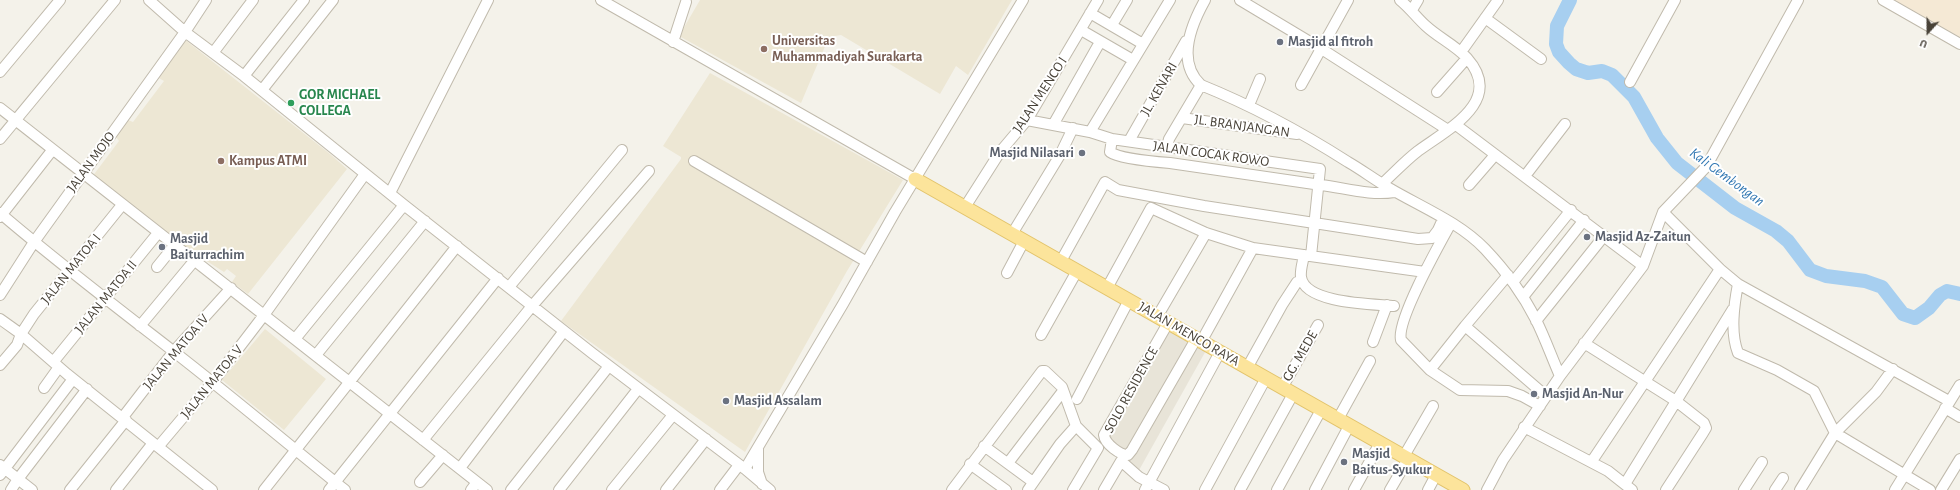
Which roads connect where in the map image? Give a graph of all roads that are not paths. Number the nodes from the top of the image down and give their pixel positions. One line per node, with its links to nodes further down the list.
1 (60, 0): 40 (street)
2 (115, 0): 52 (street)
3 (206, 0): 29 (street, JALAN MOJO)
4 (253, 0): 36 (street)
5 (304, 0): 41 (street)
6 (333, 0): 46 (street)
7 (488, 0): 78 (street)
8 (601, 0): 31 (street)
9 (1023, 0): 73 (street)
10 (1098, 0): 25 (street, JALAN MENCO I)
11 (1127, 0): 27 (street)
12 (1170, 0): 33 (street)
13 (1205, 0): 30 (street)
14 (1240, 0): 35 (street)
15 (1348, 0): 35 (street)
16 (1400, 0): 24 (street)
17 (1418, 0): 24 (street)
18 (1498, 0): 26 (street)
19 (1675, 0): 43 (street)
20 (1798, 0): 83 (street)
21 (1883, 0): 34 (street)
22 (156, 2): 29 (street)
23 (686, 2): 31 (street)
24 (1412, 10): 37 (street)
25 (1090, 12): 27 (street); 28 (street, JALAN MENCO I)
26 (1485, 18): 37 (street); 38 (street)
27 (1112, 25): 33 (street)
28 (1081, 30): 32 (street); 51 (street, JALAN MENCO I)
29 (185, 32): 36 (street); 70 (street, JALAN MOJO)
30 (1189, 36): 44 (street); 60 (street, JL. KENARI)
31 (673, 42): 73 (street)
32 (1100, 42): 39 (street); 54 (street)
33 (1143, 44): 39 (street)
34 (1960, 44)
35 (1320, 48): 45 (street); 56 (street)
36 (213, 53): 41 (street)
37 (1464, 55): 47 (street); 56 (street)
38 (1541, 59)
39 (1133, 60): 57 (street)
40 (0, 72)
41 (244, 76): 46 (street)
42 (1260, 80): 48 (street)
43 (1630, 82)
44 (1201, 85): 48 (street); 50 (street)
45 (1301, 85)
46 (262, 90): 71 (street)
47 (1437, 92)
48 (1248, 105): 58 (street)
49 (0, 108): 52 (street)
50 (1182, 118): 58 (street, JL. BRANJANGAN); 62 (street)
51 (1027, 120): 54 (street); 81 (street, JALAN MENCO I)
52 (14, 121): 59 (street); 70 (street)
53 (1565, 124): 72 (street)
54 (1053, 125): 55 (street)
55 (1073, 128): 57 (street); 91 (street)
56 (1452, 128): 65 (street); 75 (street)
57 (1090, 132): 61 (street)
58 (1303, 135): 75 (street)
59 (0, 139)
60 (1129, 141): 61 (street, JALAN COCAK ROWO); 62 (street, JALAN COCAK ROWO)
61 (1111, 143): 69 (street)
62 (1167, 147): 66 (street, JALAN COCAK ROWO)
63 (622, 150): 113 (street)
64 (50, 153): 84 (street)
65 (1495, 155): 72 (street); 76 (street)
66 (1237, 158): 69 (street); 74 (street, JALAN COCAK ROWO)
67 (694, 161): 101 (street)
68 (649, 170): 120 (street)
69 (1235, 173): 74 (street)
70 (83, 174): 79 (street); 94 (street, JALAN MOJO)
71 (365, 174): 78 (street); 122 (street, JALAN MATOA V)
72 (1525, 176): 82 (street)
73 (915, 179): 81 (main road, JALAN MENCO RAYA); 101 (street)
74 (1318, 184): 77 (street); 88 (street)
75 (1382, 184): 77 (street)
76 (1469, 185)
77 (1394, 192): 87 (street)
78 (390, 193): 80 (street)
79 (122, 205): 90 (street); 105 (street, JALAN MATOA I)
80 (404, 205): 86 (street); 132 (street)
81 (965, 207): 91 (main road, JALAN MENCO RAYA)
82 (1571, 210): 85 (street); 110 (street)
83 (1663, 212): 102 (street); 104 (street)
84 (1, 215): 94 (street)
85 (1584, 220): 92 (street); 118 (street)
86 (424, 221): 96 (street); 138 (street)
87 (1447, 221): 88 (street); 107 (street); 110 (street)
88 (1315, 223): 98 (street); 100 (street)
89 (1206, 232): 97 (street); 115 (street); 124 (street)
90 (158, 233): 95 (street); 117 (street, JALAN MATOA II)
91 (1012, 234): 93 (main road, JALAN MENCO RAYA)
92 (1604, 236): 102 (street); 125 (street)
93 (1024, 241): 100 (main road, JALAN MENCO RAYA); 108 (street)
94 (34, 242): 105 (street); 116 (street, JALAN MOJO)
95 (174, 246): 99 (street); 103 (street)
96 (457, 246): 109 (street); 150 (street)
97 (1253, 248): 98 (street); 133 (street)
98 (1307, 256): 107 (street); 134 (street)
99 (194, 261): 114 (street); 127 (street)
100 (1060, 261): 106 (main road, JALAN MENCO RAYA)
101 (866, 262): 179 (street)
102 (1643, 266): 135 (street)
103 (157, 267)
104 (1720, 269): 112 (street); 149 (street)
105 (70, 270): 117 (street); 130 (street, JALAN MATOA I)
106 (1077, 271): 115 (main road, JALAN MENCO RAYA); 131 (street)
107 (1425, 272): 144 (street)
108 (1006, 273)
109 (498, 278): 113 (street); 165 (street)
110 (1510, 279): 118 (street); 128 (street)
111 (1297, 282): 143 (street)
112 (1738, 284): 121 (street); 145 (street)
113 (509, 287): 120 (street)
114 (231, 288): 122 (street); 136 (street, JALAN MATOA IV)
115 (1107, 288): 119 (main road, JALAN MENCO RAYA)
116 (0, 295)
117 (104, 298): 127 (street); 140 (street, JALAN MATOA II)
118 (1523, 298): 125 (street)
119 (1129, 300): 124 (main road, JALAN MENCO RAYA); 159 (street)
120 (532, 306): 129 (street); 175 (street)
121 (1734, 308): 160 (street); 173 (street)
122 (264, 315): 132 (street); 151 (street, JALAN MATOA V)
123 (0, 319): 130 (street)
124 (1163, 320): 133 (main road, JALAN MENCO RAYA); 133 (street, SOLO RESIDENCE)
125 (1536, 320): 146 (street)
126 (1318, 325): 157 (street, GG. MEDE)
127 (140, 326): 136 (street)
128 (1465, 326): 144 (street); 158 (street)
129 (564, 331): 142 (street); 189 (street)
130 (21, 334): 140 (street); 141 (street, JALAN MATOA I)
131 (1041, 335)
132 (295, 339): 138 (street)
133 (1199, 340): 137 (main road, JALAN MENCO RAYA)
134 (1373, 342)
135 (1584, 342): 146 (street); 149 (street)
136 (174, 351): 151 (street); 168 (street, JALAN MATOA IV)
137 (1220, 352): 143 (main road, JALAN MENCO RAYA); 201 (street)
138 (316, 355): 150 (street)
139 (1370, 361): 169 (street)
140 (57, 364): 148 (street); 153 (street, JALAN MATOA II)
141 (0, 365)
142 (609, 366): 154 (street); 211 (street)
143 (1247, 368): 147 (main road, JALAN MENCO RAYA)
144 (1430, 370): 163 (street)
145 (1893, 370): 161 (street); 173 (street)
146 (1560, 376): 158 (street)
147 (1266, 378): 157 (main road, JALAN MENCO RAYA); 221 (street)
148 (73, 379): 155 (street); 190 (street)
149 (1645, 380): 160 (street); 184 (street)
150 (350, 382): 165 (street); 180 (street)
151 (212, 383): 177 (street, JALAN MATOA V); 180 (street)
152 (1960, 385): 161 (street)
153 (44, 388)
154 (638, 388): 166 (street); 212 (street)
155 (87, 389): 168 (street); 194 (street)
156 (1063, 391): 170 (street); 178 (street); 186 (street)
157 (1287, 391): 164 (main road, JALAN MENCO RAYA); 222 (street, GG. MEDE)
158 (1546, 396): 163 (street)
159 (1077, 399)
160 (1676, 401): 202 (street); 230 (street)
161 (1947, 404): 167 (street); 191 (street)
162 (1433, 406): 182 (street)
163 (1540, 406): 172 (street)
164 (1321, 410): 169 (main road, JALAN MENCO RAYA); 223 (street)
165 (389, 413): 175 (street); 196 (street)
166 (673, 415): 174 (street); 213 (street)
167 (1960, 417)
168 (124, 418): 177 (street); 206 (street, JALAN MATOA IV)
169 (1338, 419): 171 (main road, JALAN MENCO RAYA)
170 (1076, 426): 199 (street); 218 (street)
171 (1350, 426): 176 (main road, JALAN MENCO RAYA); 224 (street)
172 (1524, 426): 184 (street); 229 (street)
173 (1835, 433): 191 (street); 233 (street)
174 (706, 439): 188 (street); 214 (street)
175 (423, 440): 181 (street)
176 (1380, 443): 182 (main road, JALAN MENCO RAYA); 225 (street)
177 (156, 445): 203 (street); 207 (street, JALAN MATOA V)
178 (984, 446): 186 (street); 187 (street)
179 (758, 447): 188 (street); 200 (street)
180 (296, 450): 196 (street); 208 (street)
181 (443, 455): 189 (street); 195 (street)
182 (1406, 458): 192 (main road, JALAN MENCO RAYA); 226 (street)
183 (1960, 458): 236 (street)
184 (1592, 462): 202 (street)
185 (1762, 462): 231 (street)
186 (1008, 463): 199 (street)
187 (970, 464): 198 (street); 216 (street)
188 (742, 467): 200 (street); 215 (street)
189 (460, 468): 197 (street)
190 (2, 470): 194 (street)
191 (1905, 474): 234 (street); 235 (street)
192 (1436, 475): 227 (street); 228 (main road, JALAN MENCO RAYA)
193 (1783, 478): 232 (street)
194 (18, 479): 204 (street); 205 (street)
195 (420, 482)
196 (332, 486): 209 (street)
197 (474, 486): 210 (street)
198 (992, 486): 217 (street)
199 (1030, 486)
200 (766, 487)
201 (1147, 487): 219 (street); 220 (street)
202 (1628, 487)
203 (209, 489)
204 (11, 490)
205 (32, 490)
206 (70, 490)
207 (116, 490)
208 (264, 490)
209 (345, 490)
210 (488, 490)
211 (511, 490)
212 (559, 490)
213 (612, 490)
214 (666, 490)
215 (720, 490)
216 (952, 490)
217 (1006, 490)
218 (1073, 490)
219 (1104, 490)
220 (1164, 490)
221 (1205, 490)
222 (1240, 490)
223 (1276, 490)
224 (1316, 490)
225 (1354, 490)
226 (1390, 490)
227 (1428, 490)
228 (1463, 490)
229 (1487, 490)
230 (1666, 490)
231 (1744, 490)
232 (1775, 490)
233 (1800, 490)
234 (1895, 490)
235 (1930, 490)
236 (1942, 490)

